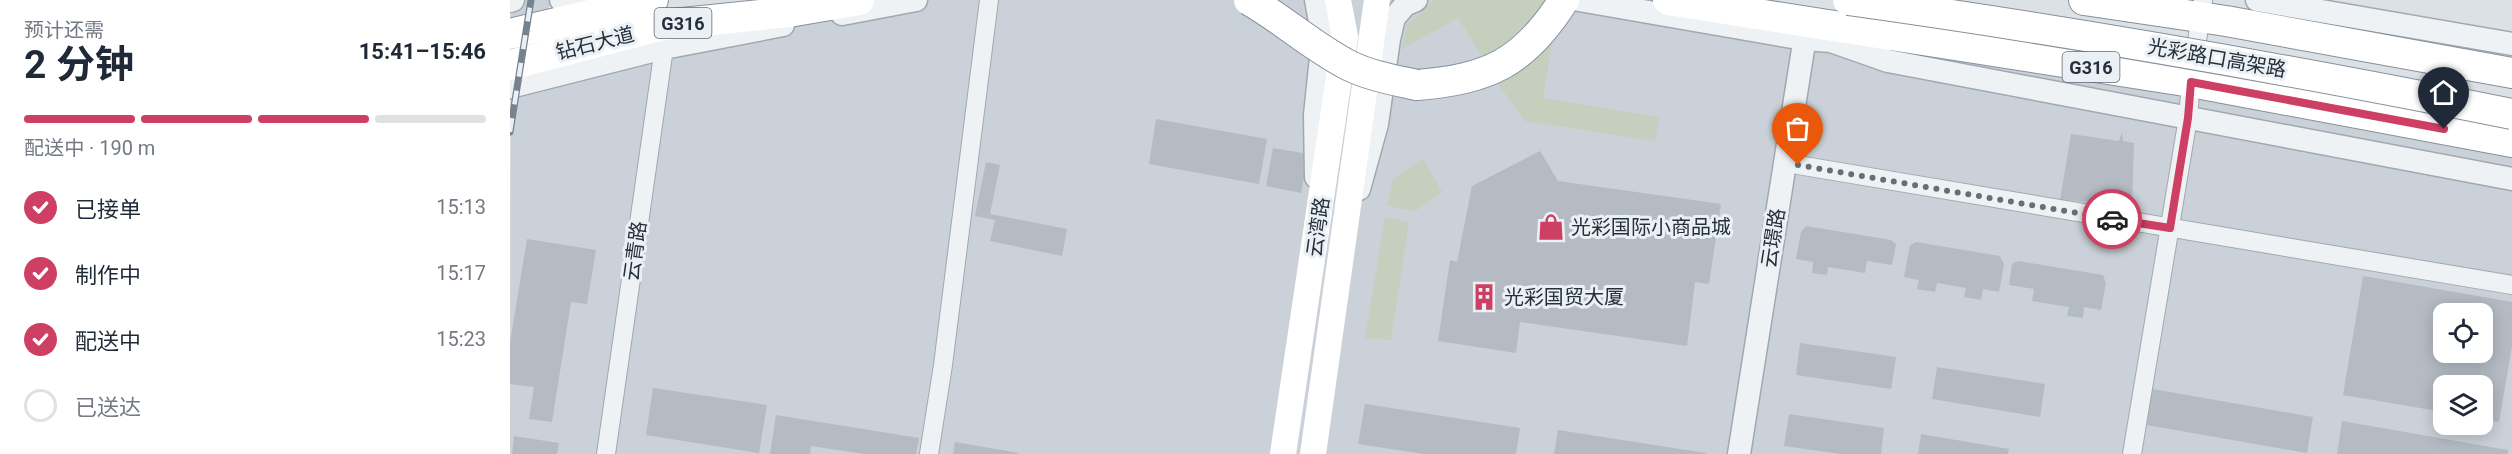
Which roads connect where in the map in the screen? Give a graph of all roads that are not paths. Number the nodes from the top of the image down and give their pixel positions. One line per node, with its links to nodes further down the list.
1 (561, 0): 19 (street)
2 (859, 0): 19 (highway, 钻石大道 / G316)
3 (916, 0): 19 (street)
4 (989, 0): 38 (street)
5 (1249, 0): 10 (highway, bridge)
6 (1316, 0): 34 (street)
7 (1338, 0): 34 (main road, 云湾路)
8 (1377, 0): 35 (main road, 云湾路)
9 (1416, 0): 35 (street)
10 (1564, 0)
11 (1579, 0): 20 (street)
12 (1668, 0): 20 (highway, G316)
13 (1848, 0): 28 (highway, 光彩路口高架路, bridge)
14 (1968, 0): 27 (highway, 光彩路口高架路)
15 (2084, 0): 18 (highway)
16 (2257, 0): 22 (street)
17 (757, 1): 19 (highway)
18 (2201, 9): 24 (highway); 25 (street)
19 (656, 15): 21 (highway, 钻石大道 / G316); 23 (highway, 钻石大道 / G316); 26 (street); 37 (street, 云青路)
20 (1816, 33): 25 (highway, G316); 29 (street); 31 (street, 云璟路); 41 (street, 云璟路)
21 (510, 34)
22 (2512, 44)
23 (510, 64)
24 (2512, 73)
25 (2191, 82): 29 (street); 30 (highway, G316)
26 (510, 87)
27 (2512, 94)
28 (2512, 114)
29 (2188, 118): 32 (street); 33 (street)
30 (2512, 142)
31 (1798, 165): 33 (street); 42 (street, 云璟路)
32 (2512, 179)
33 (2170, 228): 36 (street); 43 (street)
34 (1316, 243): 39 (main road, 云湾路)
35 (1343, 248): 40 (main road, 云湾路)
36 (2512, 285)
37 (606, 454)
38 (929, 454)
39 (1283, 454)
40 (1313, 454)
41 (1739, 454)
42 (1753, 454)
43 (2132, 454)

